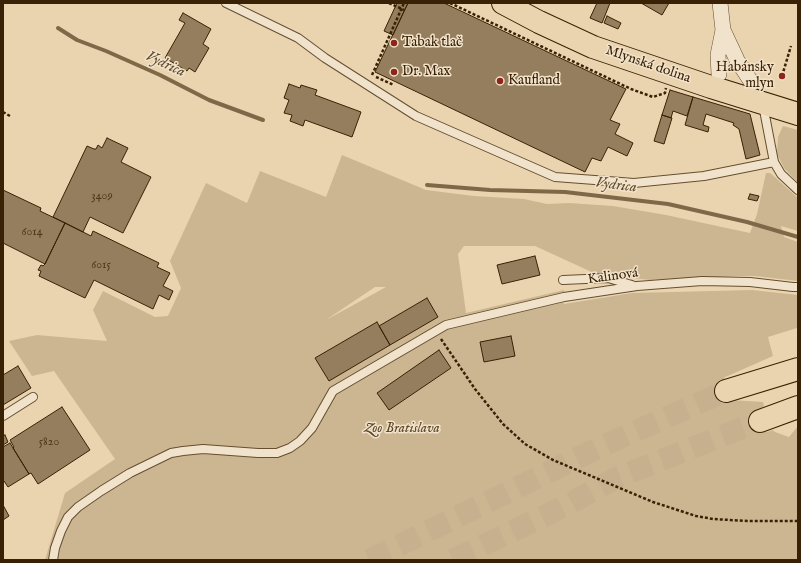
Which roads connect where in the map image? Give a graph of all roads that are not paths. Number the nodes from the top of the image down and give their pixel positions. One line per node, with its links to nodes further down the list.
1 (226, 3): 11 (lane)
2 (503, 3): 6 (main road, Mlynská dolina)
3 (534, 3): 6 (main road, Mlynská dolina)
4 (720, 3): 5 (street)
5 (723, 30): 6 (street); 7 (street)
6 (722, 83): 7 (main road, Mlynská dolina); 9 (main road, Mlynská dolina)
7 (752, 83): 8 (main road, Mlynská dolina); 9 (main road)
8 (798, 98)
9 (763, 102): 10 (main road, Mlynská dolina); 11 (lane)
10 (798, 114)
11 (774, 162): 12 (lane)
12 (798, 190)
13 (563, 280): 14 (lane)
14 (637, 286): 15 (lane, Kalinová); 22 (lane, Kalinová)
15 (798, 287)
16 (798, 369): 17 (main road)
17 (726, 391)
18 (33, 397): 20 (lane)
19 (798, 407): 21 (main road)
20 (3, 416)
21 (760, 421)
22 (53, 560)

